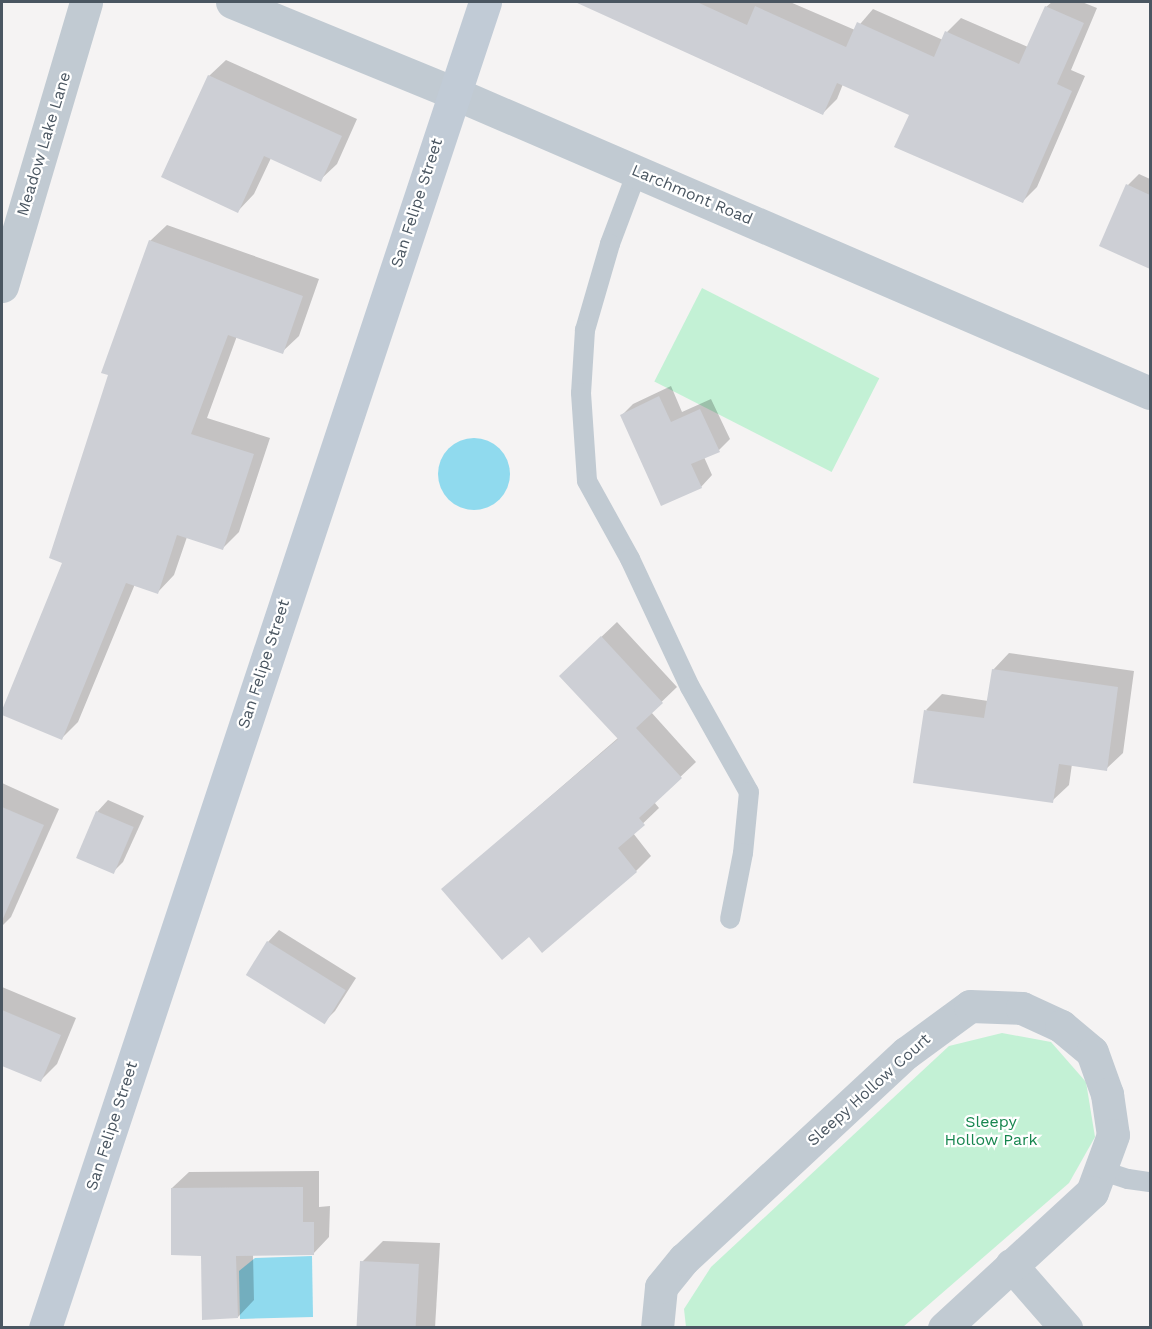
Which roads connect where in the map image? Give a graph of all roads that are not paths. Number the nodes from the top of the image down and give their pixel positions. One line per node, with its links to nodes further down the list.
1 (86, 2): 6 (street, Meadow Lake Lane)
2 (232, 2): 4 (street, Larchmont Road)
3 (485, 2): 4 (main road, San Felipe Street)
4 (454, 93): 5 (street, Larchmont Road); 12 (main road, San Felipe Street)
5 (637, 172): 7 (street, Larchmont Road); 8 (lane)
6 (2, 286)
7 (1150, 393)
8 (730, 919)
9 (1100, 1170): 10 (lane); 11 (street, Sleepy Hollow Court); 13 (street, Sleepy Hollow Court)
10 (1150, 1182)
11 (1011, 1264): 14 (street, Sleepy Hollow Court); 15 (street)
12 (45, 1328)
13 (657, 1328)
14 (944, 1328)
15 (1066, 1328)

